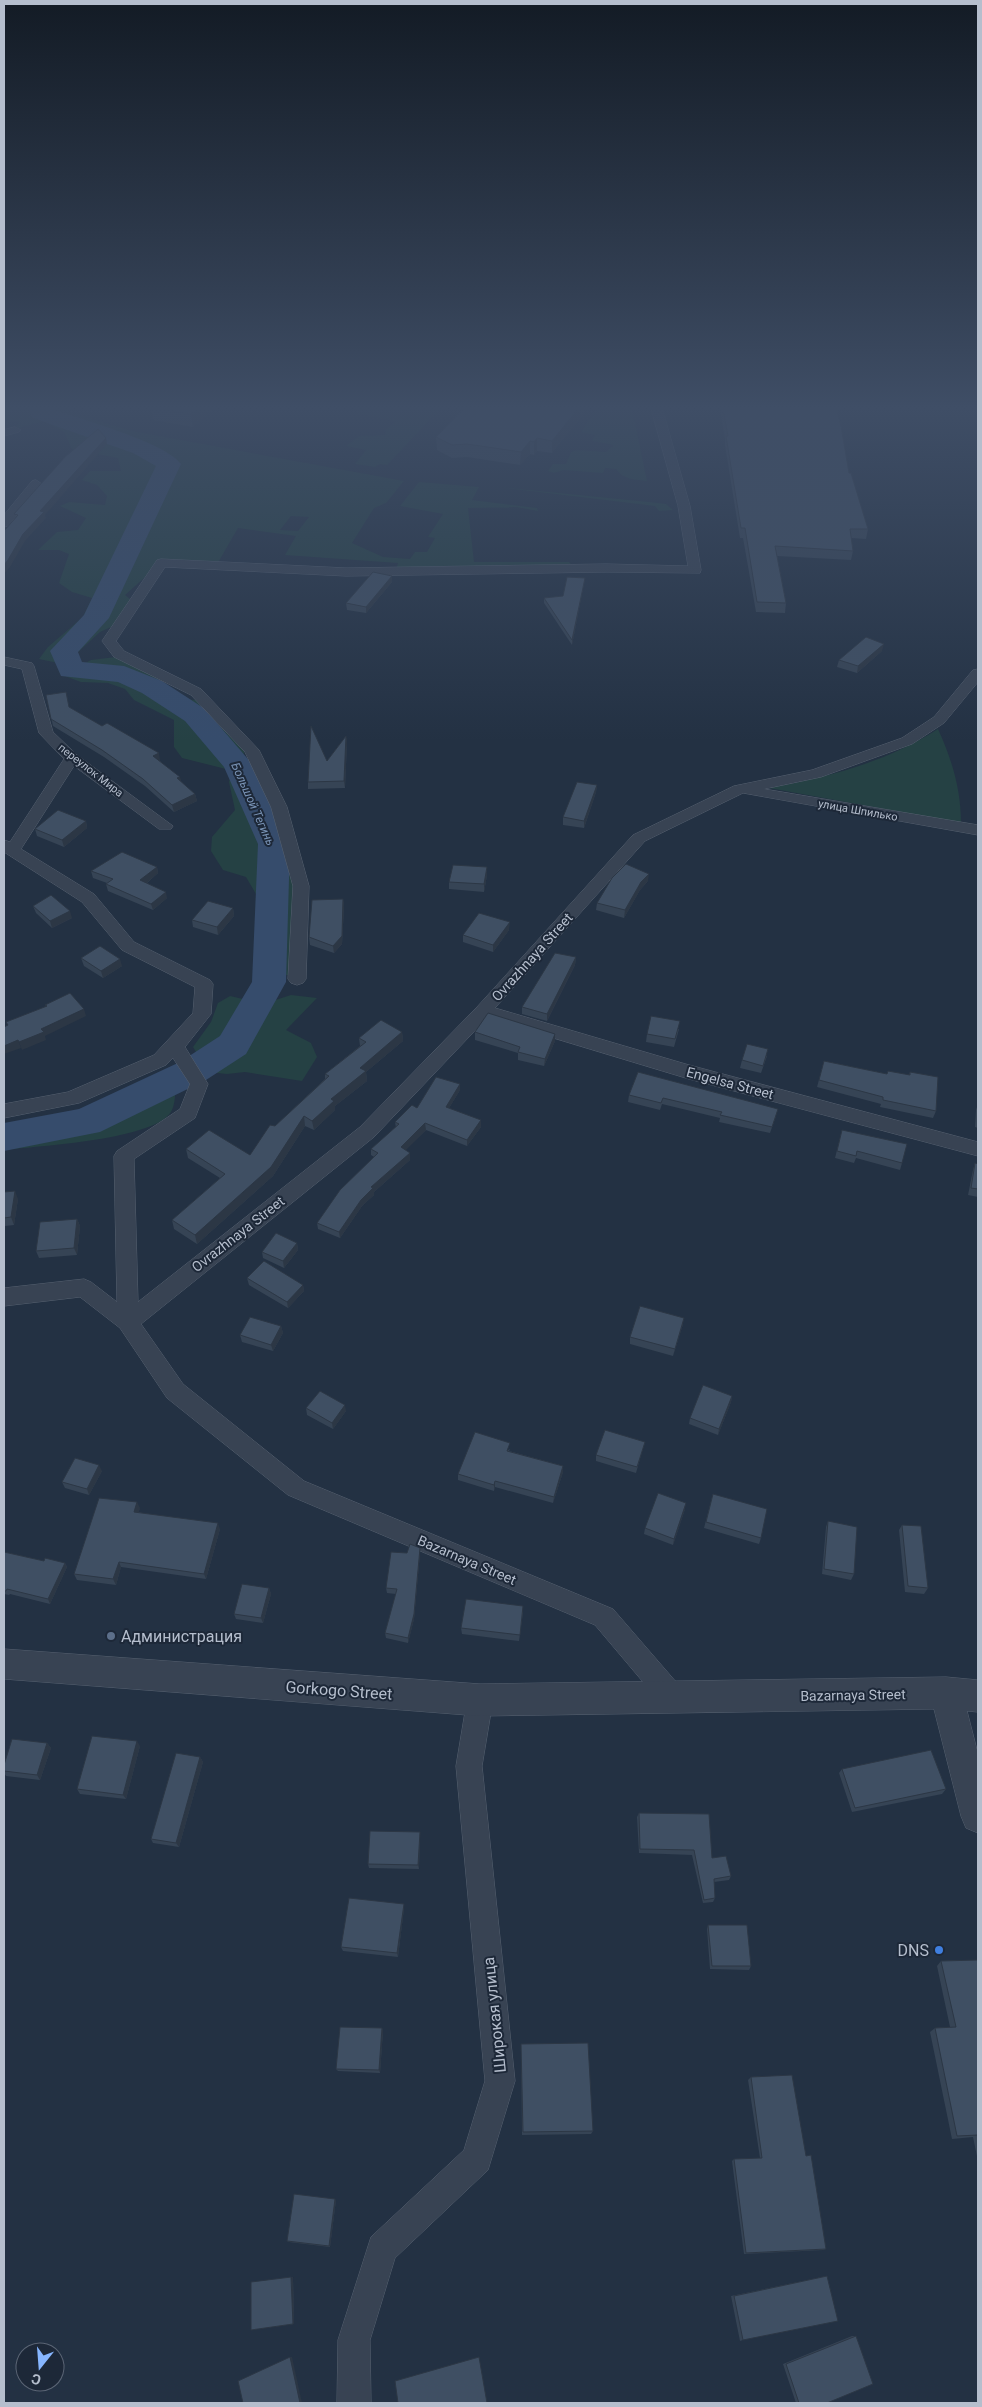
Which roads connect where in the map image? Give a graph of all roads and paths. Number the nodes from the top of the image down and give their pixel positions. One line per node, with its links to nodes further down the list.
1 (686, 516): 9 (street)
2 (4, 661): 4 (street, переулок Мира)
3 (978, 673): 5 (street, Ovrazhnaya Street)
4 (72, 758): 6 (street, переулок Мира); 8 (street)
5 (739, 789): 7 (street, улица Шпилько); 10 (street, Ovrazhnaya Street)
6 (166, 826)
7 (978, 830)
8 (8, 848): 11 (street)
9 (298, 979)
10 (484, 1011): 13 (street, Engelsa Street); 15 (street, Ovrazhnaya Street)
11 (175, 1046): 12 (street); 15 (street)
12 (4, 1111)
13 (978, 1149)
14 (4, 1297): 15 (street, Bazarnaya Street)
15 (128, 1322): 19 (street, Bazarnaya Street)
16 (4, 1664): 20 (street, Gorkogo Street)
17 (946, 1693): 18 (street, Bazarnaya Street); 19 (street, Bazarnaya Street); 21 (street)
18 (978, 1696)
19 (674, 1699): 20 (street, Gorkogo Street)
20 (480, 1700): 22 (street, Широкая улица)
21 (978, 1816)
22 (354, 2403)

